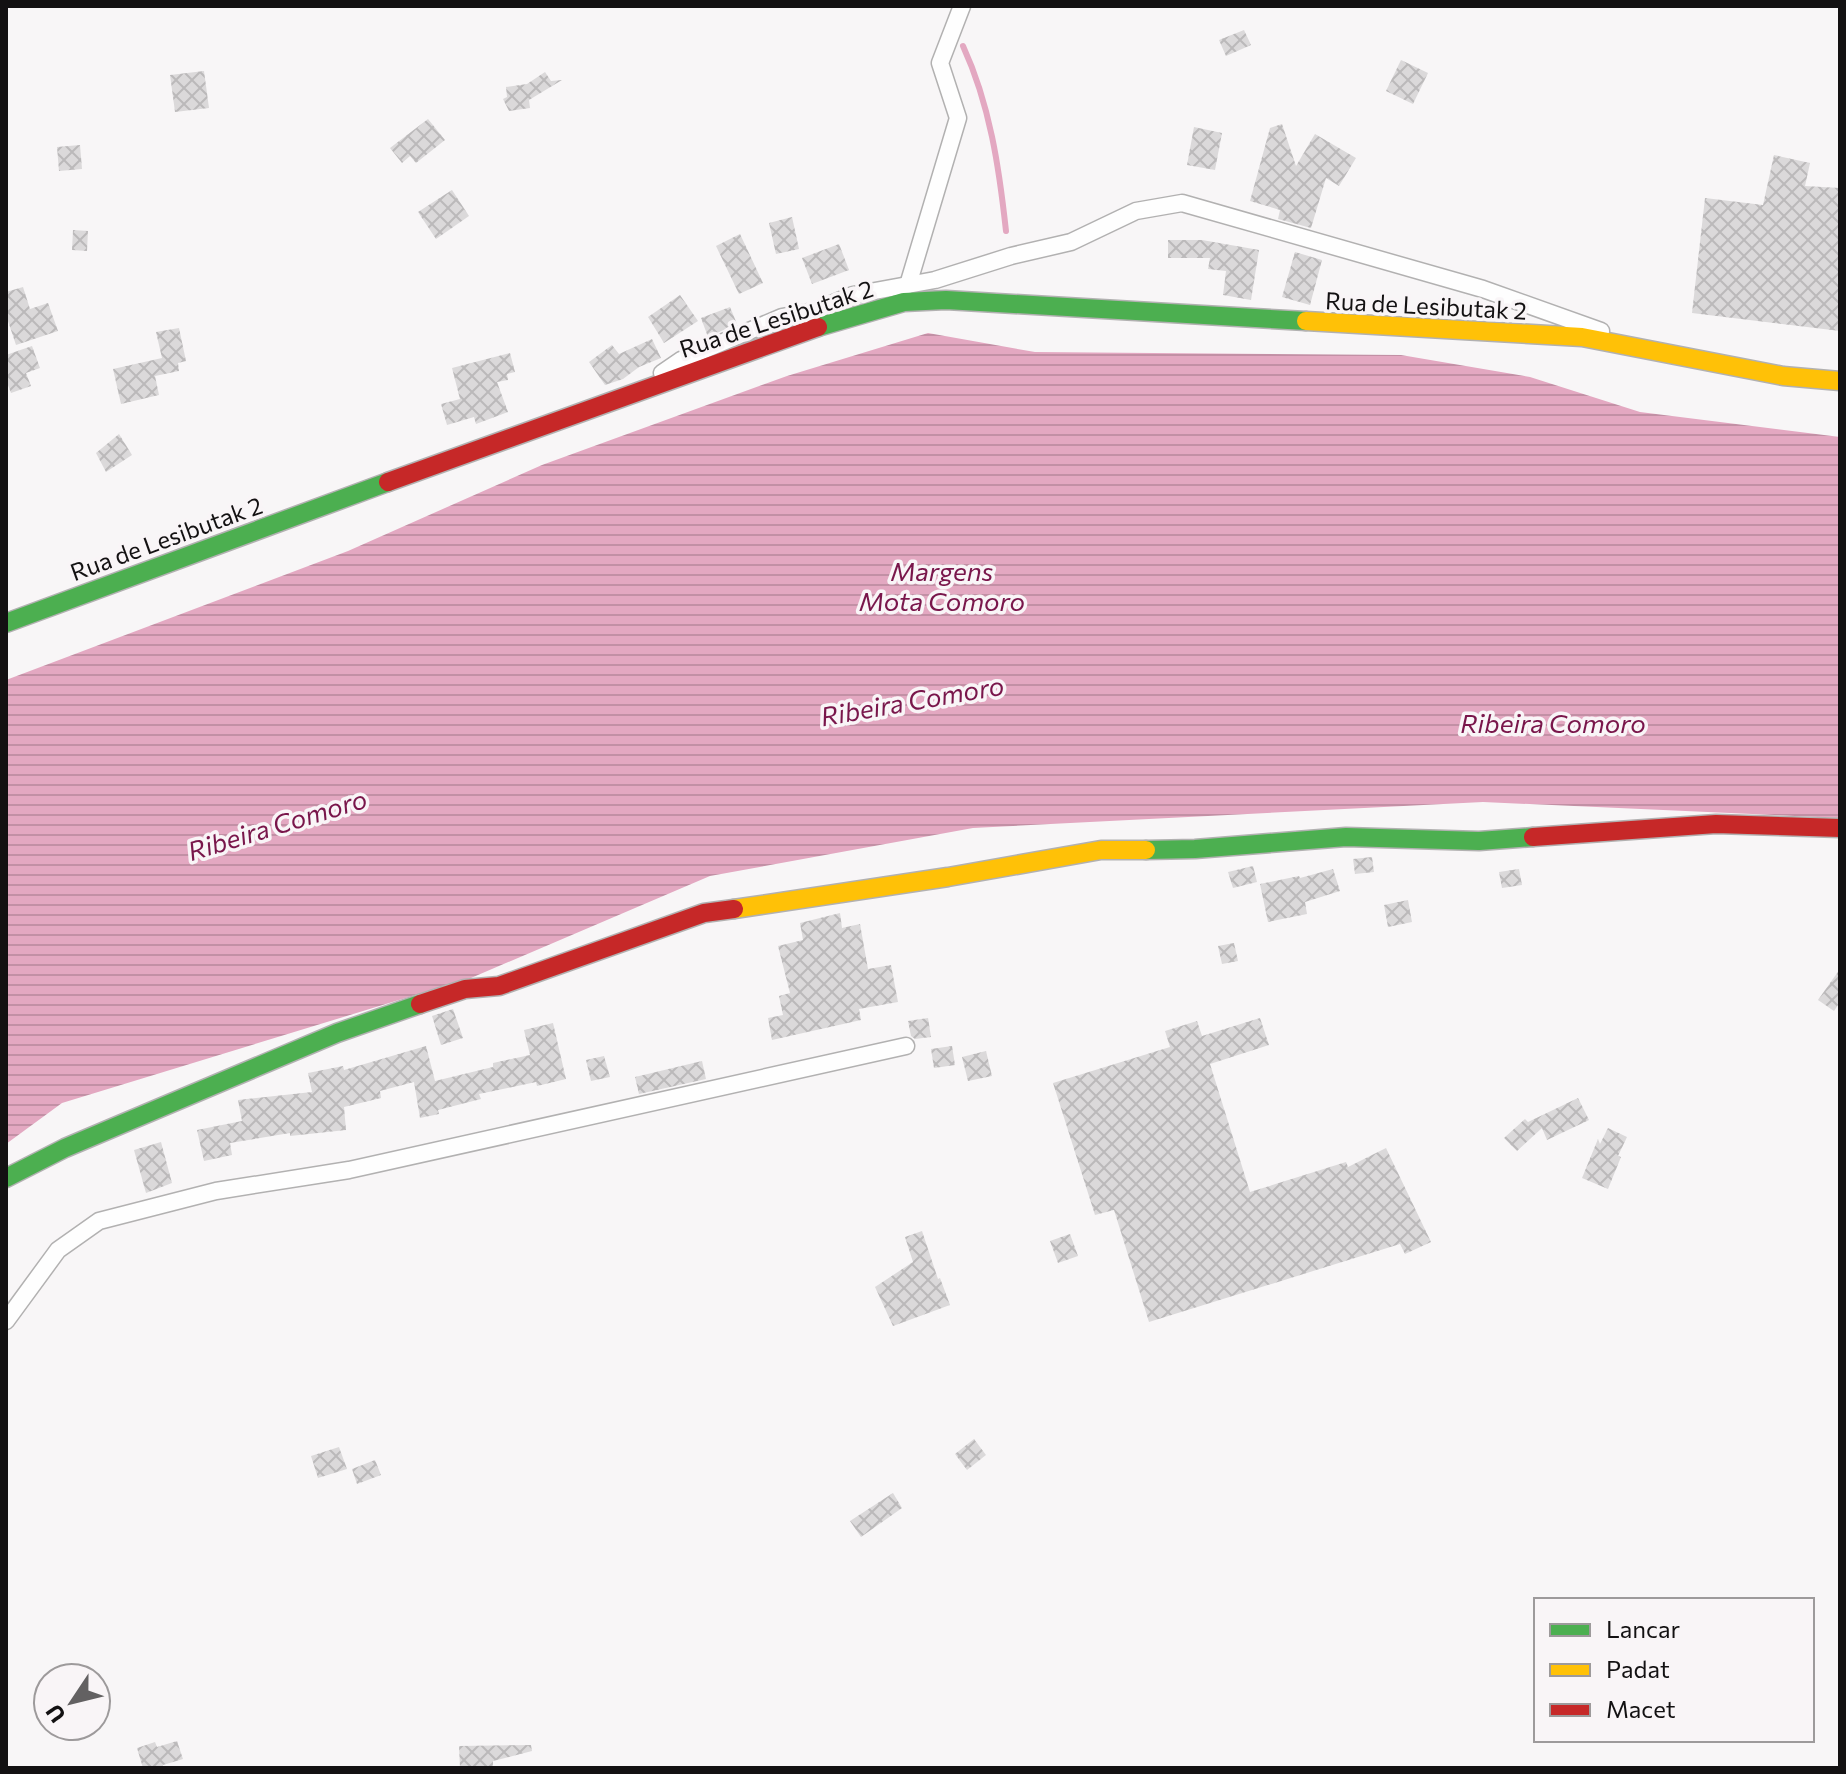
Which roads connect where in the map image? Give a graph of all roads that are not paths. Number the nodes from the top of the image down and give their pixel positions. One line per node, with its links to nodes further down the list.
1 (962, 6): 2 (street)
2 (908, 285): 3 (street); 5 (street)
3 (1659, 352): 4 (main road, Rua de Lesibutak 2); 5 (main road, Rua de Lesibutak 2)
4 (1840, 381)
5 (634, 392): 6 (main road, Rua de Lesibutak 2)
6 (6, 623)
7 (1840, 828): 9 (main road)
8 (906, 1046): 10 (street)
9 (6, 1178)
10 (6, 1321)

